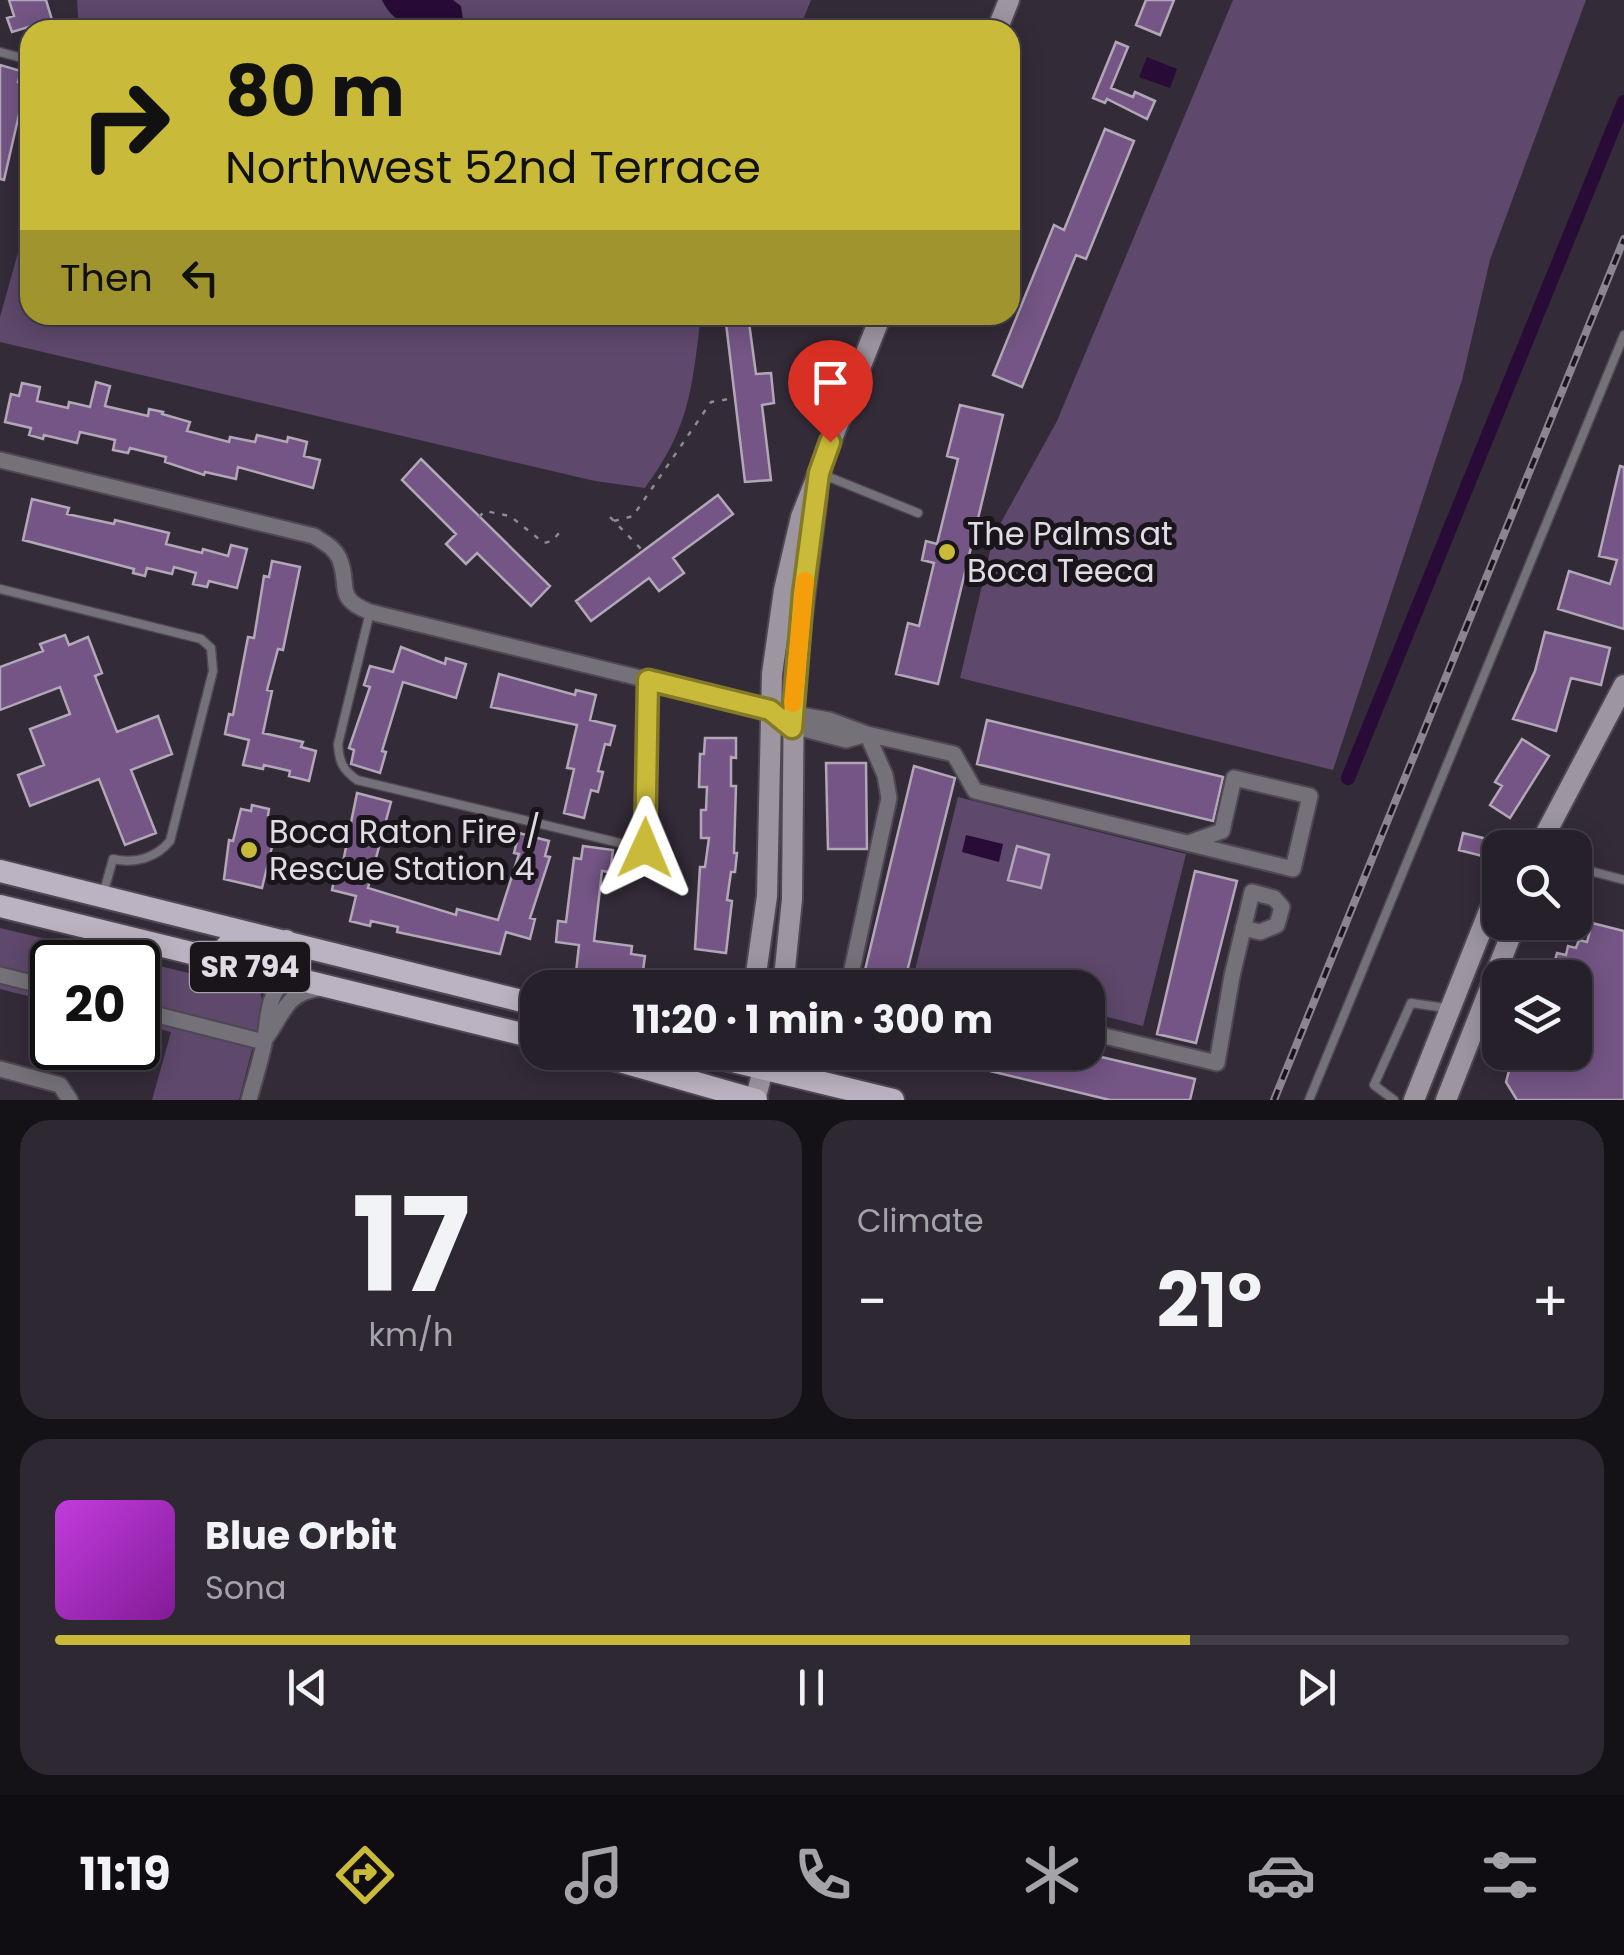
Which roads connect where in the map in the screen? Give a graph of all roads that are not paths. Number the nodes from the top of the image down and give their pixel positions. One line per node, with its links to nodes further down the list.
1 (877, 325): 4 (street)
2 (1624, 335): 50 (lane)
3 (0, 460): 7 (street)
4 (819, 473): 5 (lane); 10 (street); 11 (street)
5 (918, 512)
6 (0, 589): 19 (lane)
7 (370, 612): 8 (street); 8 (lane)
8 (648, 680): 10 (street)
9 (1624, 685): 13 (street)
10 (770, 710): 11 (street); 26 (street)
11 (793, 721): 12 (street); 27 (street)
12 (867, 734): 14 (street); 28 (street)
13 (1547, 830)
14 (1188, 844): 14 (street)
15 (0, 871): 19 (main road, SR 794)
16 (1592, 872): 17 (lane)
17 (1624, 880)
18 (0, 885): 19 (main road)
19 (108, 897): 25 (main road, SR 794)
20 (0, 906): 23 (main road, SR 794)
21 (1243, 928): 38 (street)
22 (1482, 930): 35 (street)
23 (117, 935): 25 (main road); 30 (main road, SR 794)
24 (1509, 940): 53 (street)
25 (286, 942): 33 (main road, SR 794)
26 (757, 970)
27 (785, 970)
28 (852, 970)
29 (0, 975): 31 (street)
30 (287, 976): 32 (main road, SR 794); 33 (main road); 39 (street)
31 (30, 982)
32 (331, 986): 37 (main road, SR 794); 39 (street)
33 (500, 994): 34 (main road, SR 794)
34 (520, 1000)
35 (1451, 1008): 51 (lane); 52 (street)
36 (160, 1015): 39 (street)
37 (520, 1033)
38 (1105, 1036)
39 (264, 1040): 47 (street)
40 (0, 1069): 46 (street)
41 (646, 1070): 45 (main road)
42 (737, 1070): 45 (street)
43 (763, 1070): 48 (street)
44 (795, 1070): 49 (main road)
45 (729, 1096): 48 (main road)
46 (69, 1098)
47 (249, 1100)
48 (755, 1100)
49 (893, 1100)
50 (1309, 1100)
51 (1394, 1100)
52 (1414, 1100)
53 (1446, 1100)

